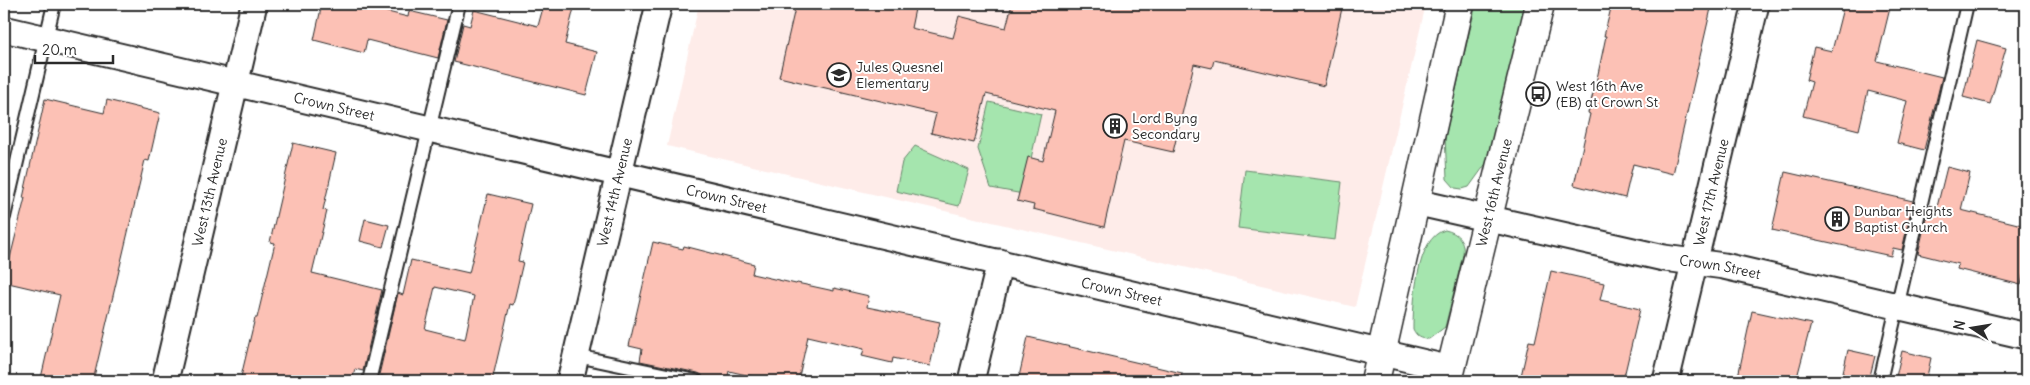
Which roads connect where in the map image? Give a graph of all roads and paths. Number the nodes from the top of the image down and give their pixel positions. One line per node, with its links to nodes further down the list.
1 (54, 4): 10 (lane)
2 (254, 4): 11 (street, West 13th Avenue)
3 (459, 4): 12 (lane)
4 (659, 4): 13 (street, West 14th Avenue)
5 (1460, 4): 14 (main road)
6 (1540, 4): 16 (main road, West 16th Avenue)
7 (1756, 4): 18 (street, West 17th Avenue)
8 (1967, 4): 19 (lane)
9 (4, 30): 10 (street, Crown Street)
10 (45, 39): 11 (street, Crown Street); 15 (lane)
11 (235, 85): 12 (street, Crown Street); 24 (street, West 13th Avenue)
12 (430, 129): 13 (street, Crown Street); 25 (lane)
13 (620, 173): 17 (street, Crown Street); 22 (street, West 14th Avenue)
14 (1415, 202): 16 (street, Crown Street); 21 (main road)
15 (4, 217)
16 (1488, 219): 18 (street, Crown Street); 23 (main road, West 16th Avenue)
17 (1000, 262): 21 (street, Crown Street); 28 (street)
18 (1694, 262): 19 (street, Crown Street); 30 (street, West 17th Avenue)
19 (1897, 306): 20 (street, Crown Street); 31 (lane)
20 (2026, 336)
21 (1381, 353): 23 (street, Crown Street); 29 (main road)
22 (576, 356): 26 (street, West 14th Avenue); 27 (lane)
23 (1450, 375)
24 (165, 381)
25 (369, 381)
26 (570, 381)
27 (696, 381)
28 (971, 381)
29 (1375, 381)
30 (1666, 381)
31 (1880, 381)

